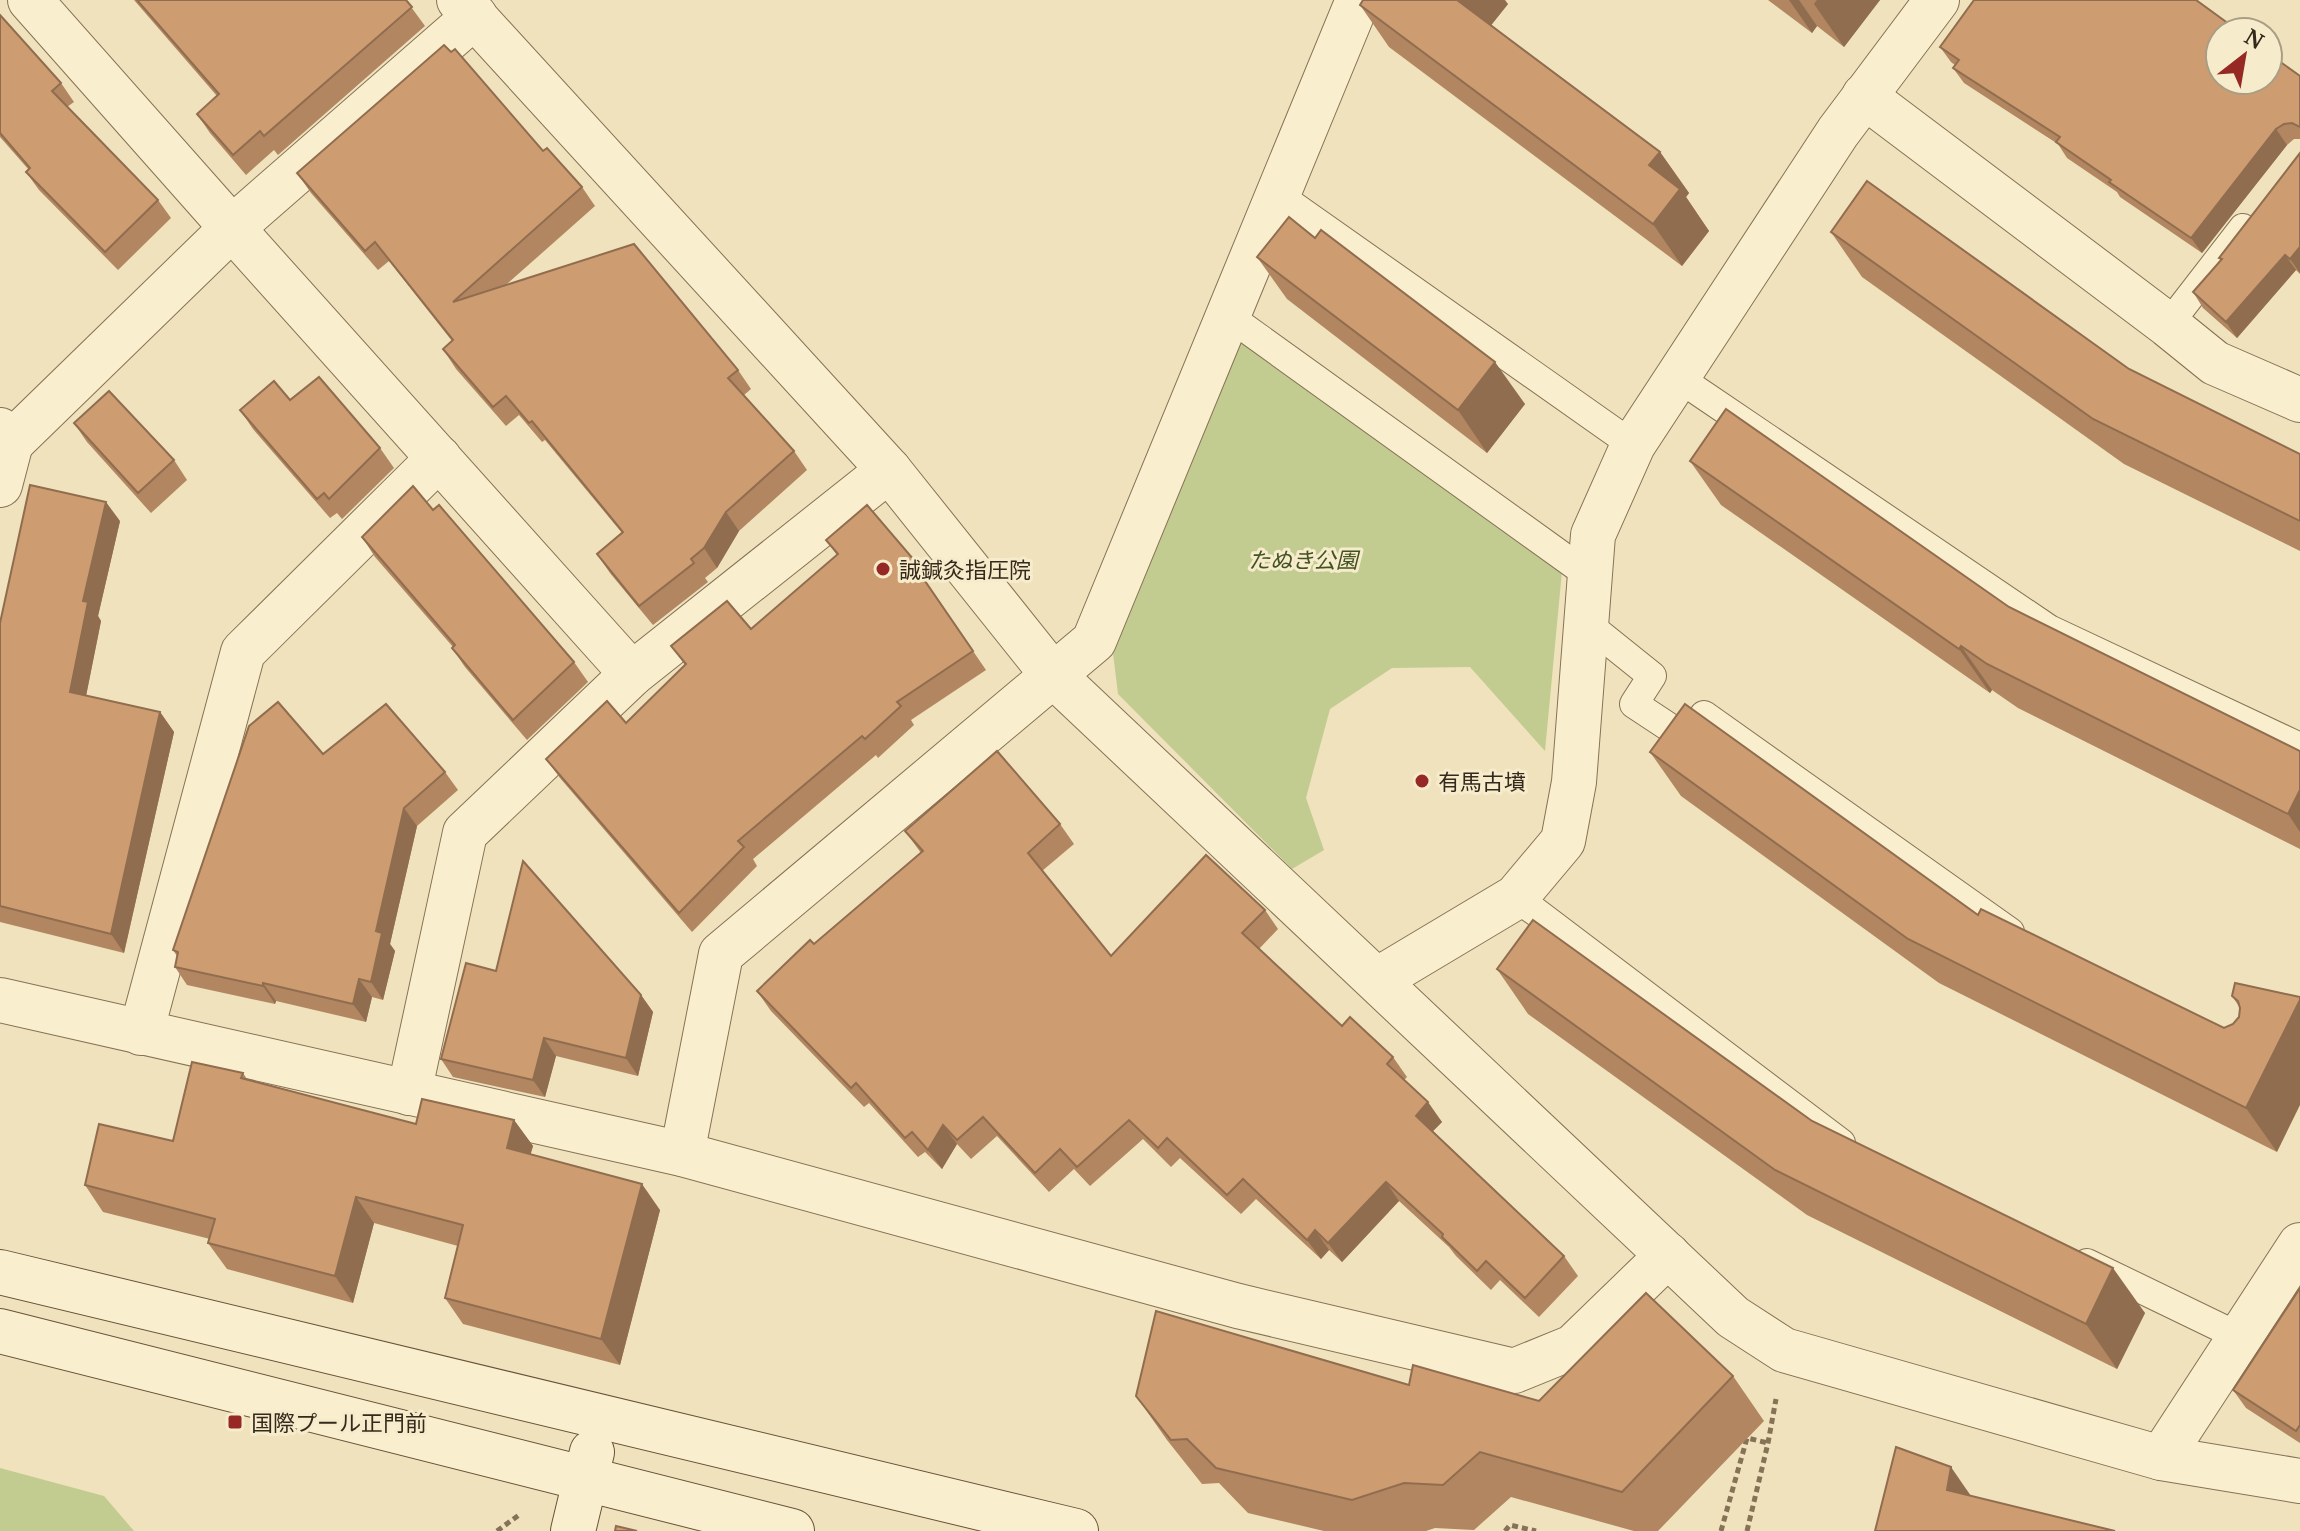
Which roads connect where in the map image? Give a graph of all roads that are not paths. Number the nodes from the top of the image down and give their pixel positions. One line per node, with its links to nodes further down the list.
1 (30, 0): 8 (street)
2 (1358, 0): 6 (street)
3 (1937, 0): 5 (street)
4 (467, 8): 8 (street); 16 (street)
5 (1864, 96): 10 (street); 11 (street)
6 (1278, 195): 9 (street); 14 (lane)
7 (2262, 203): 10 (lane)
8 (232, 228): 13 (street); 15 (street)
9 (1227, 315): 18 (lane); 21 (street)
10 (2168, 325): 12 (street)
11 (1677, 377): 14 (street); 22 (lane)
12 (2300, 400)
13 (6, 436): 17 (street)
14 (1633, 445): 18 (street)
15 (439, 458): 20 (street); 27 (street)
16 (889, 470): 20 (street); 21 (street)
17 (0, 485)
18 (1590, 576): 19 (street)
19 (1586, 623): 23 (street); 24 (lane)
20 (632, 674): 28 (street)
21 (1052, 674): 25 (street); 29 (street)
22 (2300, 747)
23 (1516, 897): 25 (street); 30 (lane)
24 (2033, 944)
25 (1377, 980): 33 (street)
26 (0, 1000): 27 (street)
27 (141, 1033): 28 (street)
28 (409, 1093): 29 (street)
29 (682, 1154): 33 (street)
30 (1865, 1157)
31 (2300, 1245): 36 (street)
32 (2067, 1254): 36 (lane)
33 (1668, 1255): 38 (street)
34 (0, 1272): 37 (street)
35 (0, 1331): 39 (street)
36 (2240, 1337): 38 (street)
37 (601, 1416): 39 (street); 43 (street)
38 (2161, 1458): 40 (street)
39 (585, 1478): 41 (street); 42 (street)
40 (2300, 1481)
41 (573, 1531)
42 (792, 1531)
43 (1076, 1531)

